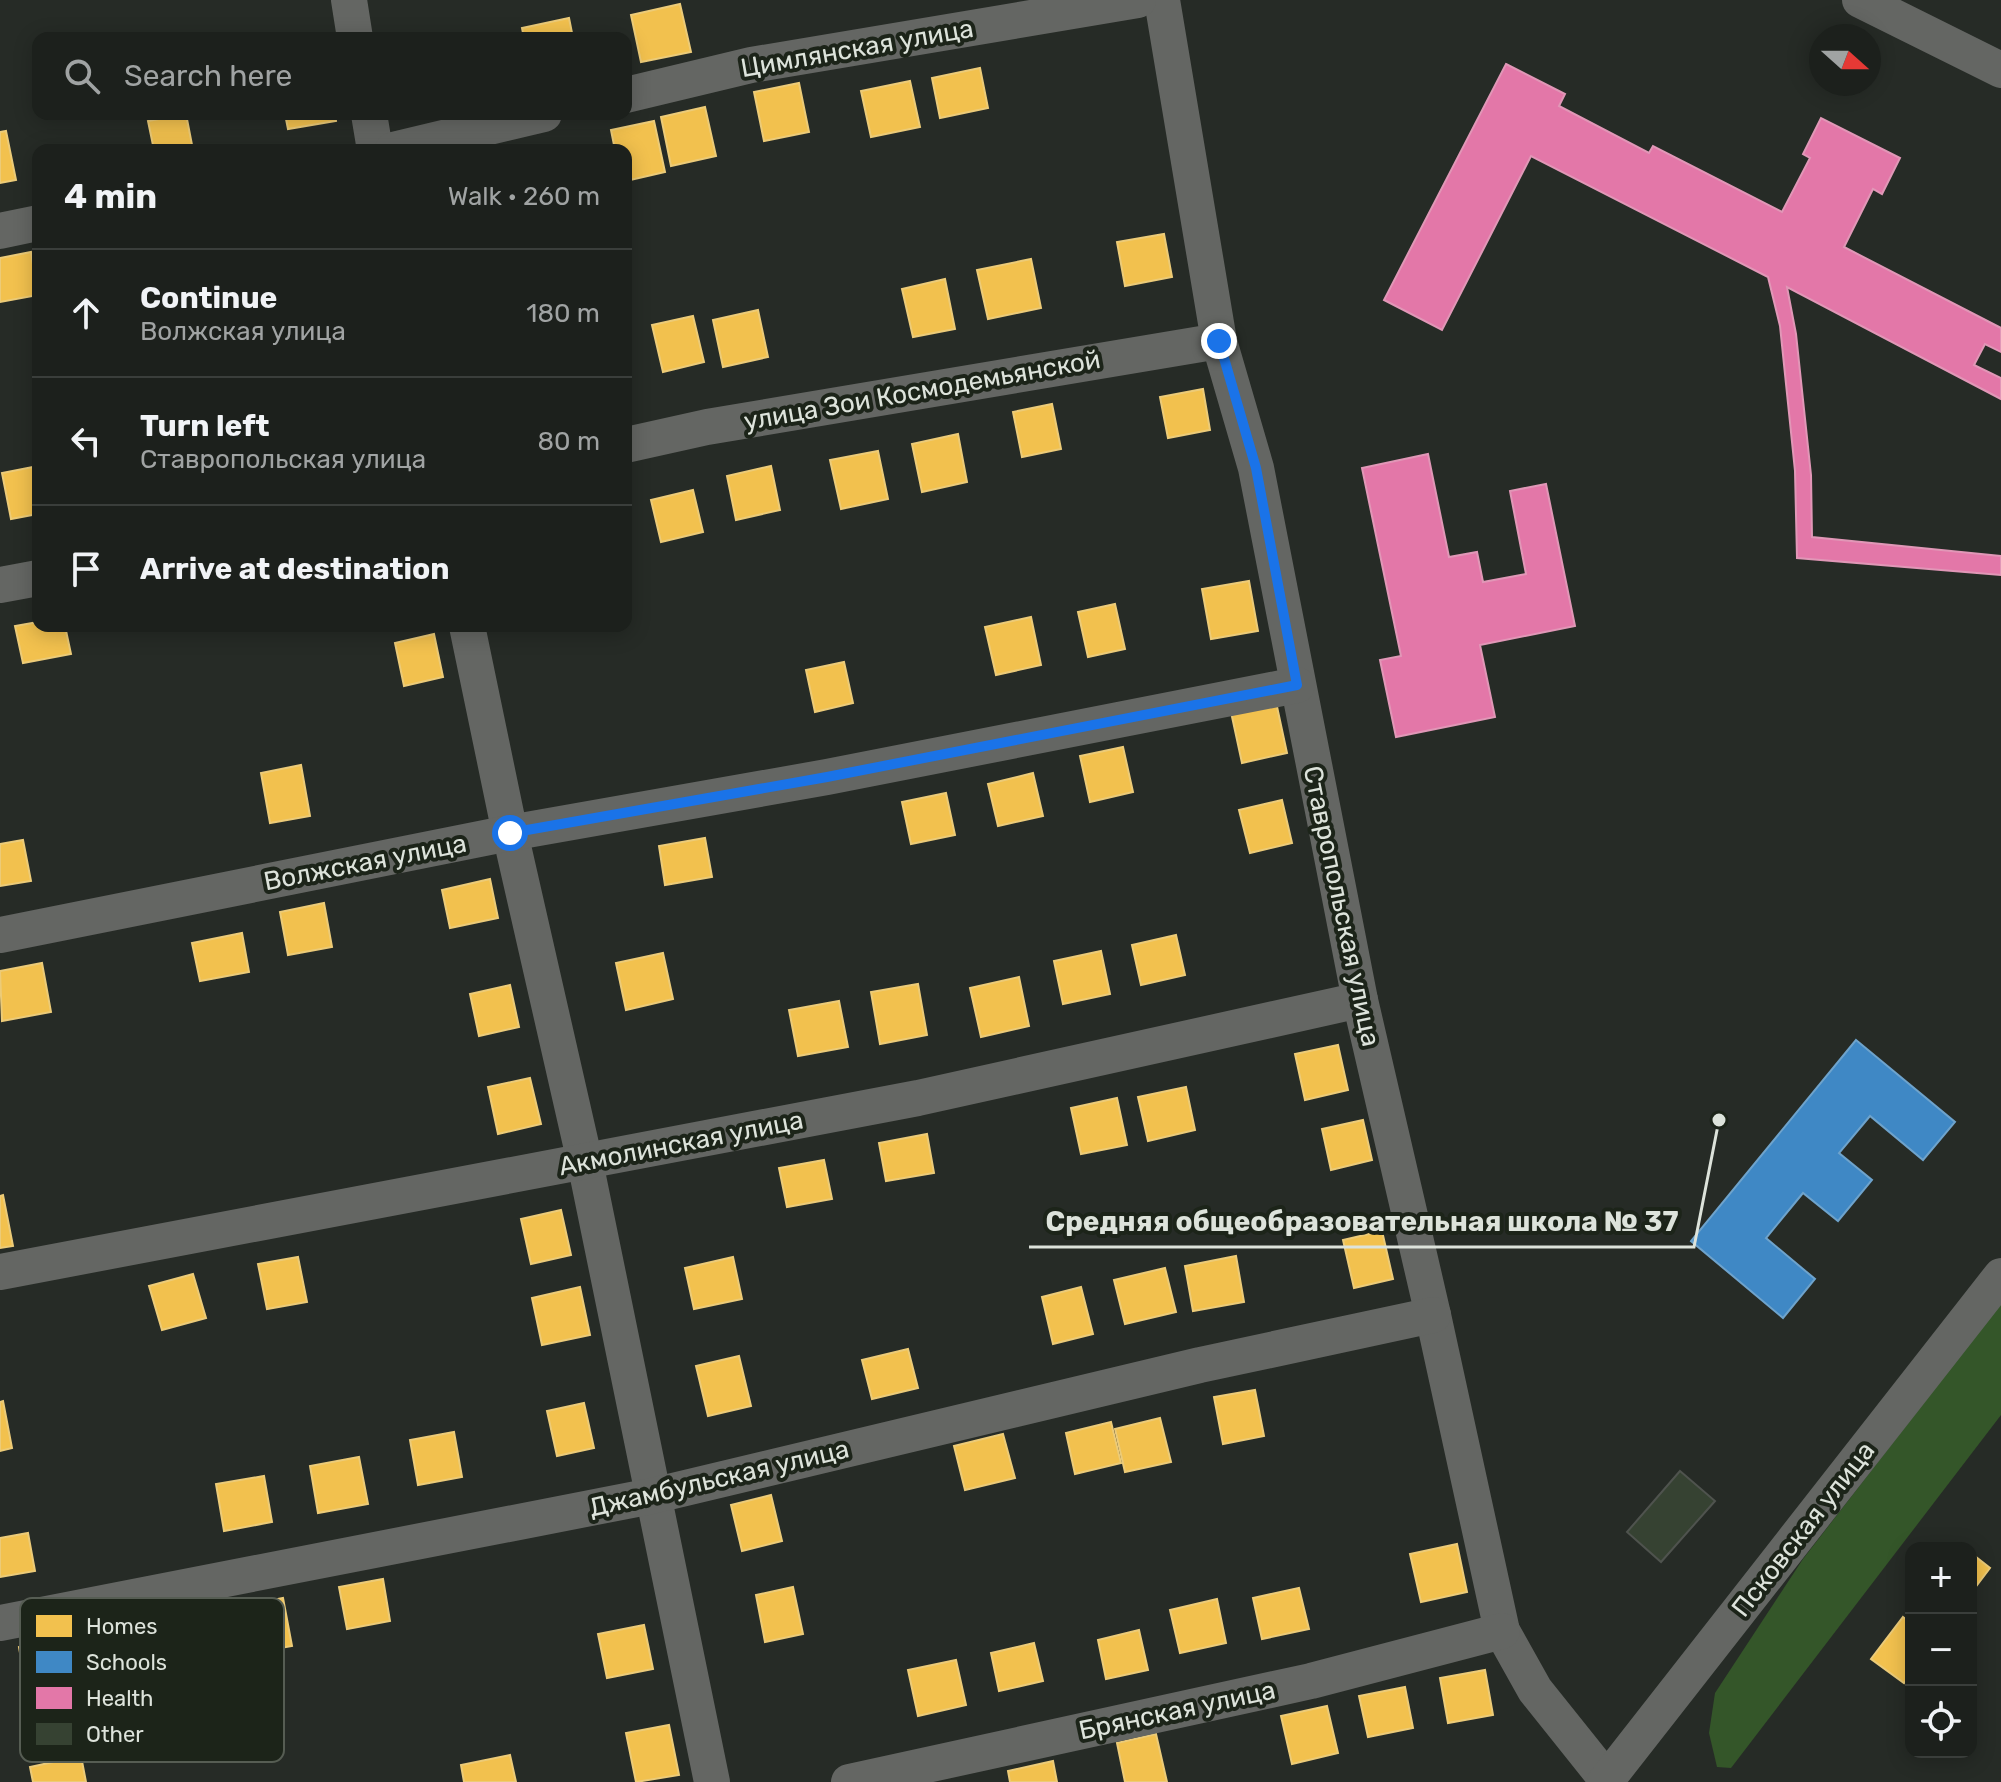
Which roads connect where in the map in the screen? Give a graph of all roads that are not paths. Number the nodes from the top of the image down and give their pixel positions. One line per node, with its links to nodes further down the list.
1 (349, 0): 5 (street)
2 (1138, 0): 7 (street, Цимлянская улица)
3 (1162, 0): 14 (street, Ставропольская улица)
4 (1860, 0): 6 (street)
5 (354, 32)
6 (2001, 70)
7 (632, 94)
8 (370, 120): 10 (street)
9 (519, 120): 11 (street)
10 (374, 144)
11 (418, 144)
12 (32, 224): 13 (street)
13 (0, 231)
14 (1219, 341): 15 (street, улица Зои Космодемьянской); 19 (street, Ставропольская улица)
15 (632, 444)
16 (32, 579): 17 (street)
17 (0, 585)
18 (468, 632): 20 (street)
19 (1297, 685): 20 (street, Волжская улица); 22 (street, Ставропольская улица)
20 (510, 833): 21 (street, Волжская улица); 23 (street)
21 (0, 935)
22 (1360, 1000): 23 (street, Акмолинская улица); 26 (street, Ставропольская улица)
23 (585, 1162): 24 (street, Акмолинская улица); 27 (street)
24 (0, 1272)
25 (2001, 1276): 32 (street, Псковская улица)
26 (1433, 1315): 27 (street, Джамбульская улица); 31 (street, Ставропольская улица)
27 (652, 1496): 28 (street, Джамбульская улица); 33 (street)
28 (128, 1598)
29 (20, 1619): 30 (street, Джамбульская улица)
30 (0, 1623)
31 (1502, 1631): 32 (street, Ставропольская улица); 34 (street, Брянская улица)
32 (1606, 1781)
33 (712, 1782)
34 (849, 1782)

